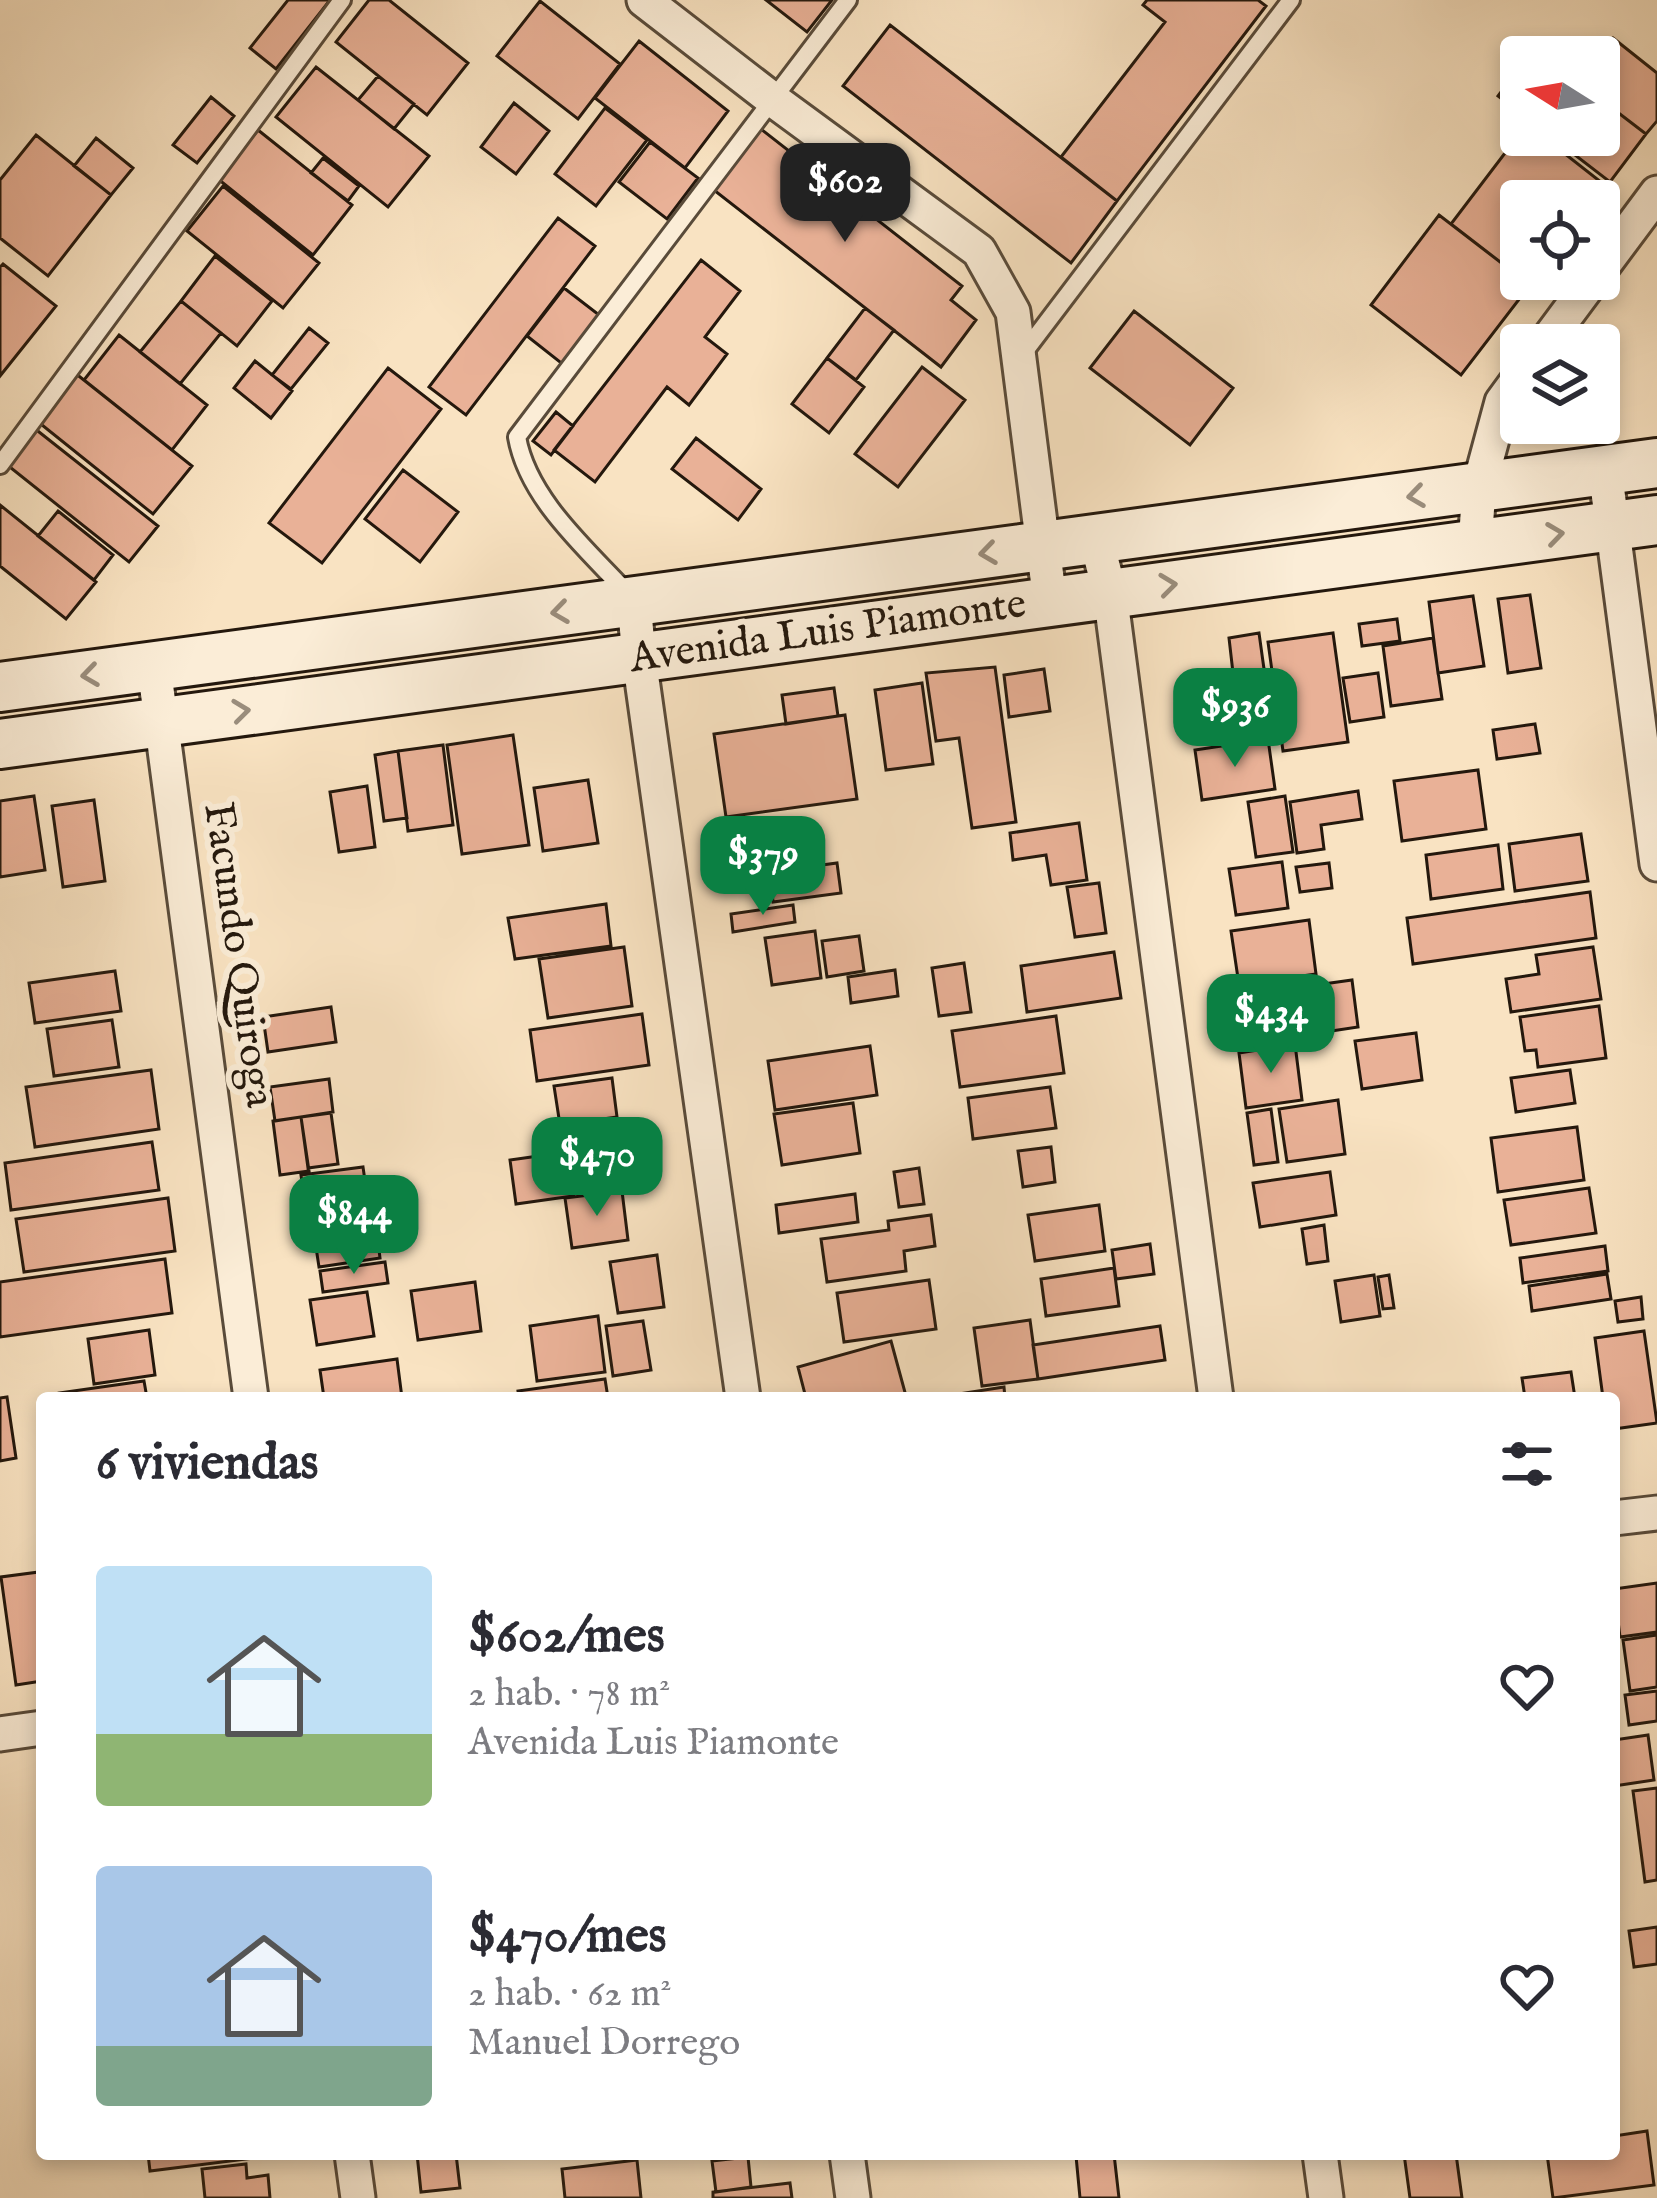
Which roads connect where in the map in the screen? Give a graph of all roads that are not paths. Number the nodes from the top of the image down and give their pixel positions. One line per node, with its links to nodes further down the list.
1 (342, 0): 11 (lane)
2 (644, 0): 5 (street)
3 (848, 0): 5 (lane)
4 (1291, 0): 8 (lane)
5 (772, 99): 8 (street); 20 (lane)
6 (1657, 194): 7 (street)
7 (1620, 243)
8 (1019, 360): 16 (street)
9 (1500, 408): 13 (street)
10 (1657, 463): 12 (street, Avenida Luis Piamonte)
11 (0, 465)
12 (1605, 470): 13 (street, Avenida Luis Piamonte); 14 (street)
13 (1479, 487): 15 (street, Avenida Luis Piamonte, one-way to 15); 17 (street)
14 (1634, 523): 17 (street, Avenida Luis Piamonte, one-way to 14); 26 (street)
15 (1096, 539): 16 (street, Avenida Luis Piamonte); 18 (street)
16 (1043, 546): 19 (street); 20 (street, Avenida Luis Piamonte, one-way to 20)
17 (1475, 546): 18 (street, Avenida Luis Piamonte, one-way to 17)
18 (1110, 592): 19 (street, Avenida Luis Piamonte); 30 (street)
19 (1050, 601): 21 (street, Avenida Luis Piamonte)
20 (634, 602): 21 (street); 22 (street, Avenida Luis Piamonte, one-way to 22)
21 (639, 658): 24 (street, Avenida Luis Piamonte, one-way to 21); 29 (street)
22 (154, 667): 23 (street, Avenida Luis Piamonte, one-way to 23); 24 (street, Facundo Quiroga)
23 (0, 688)
24 (162, 721): 25 (street, Avenida Luis Piamonte); 28 (street, Facundo Quiroga)
25 (0, 744)
26 (1656, 854): 27 (street)
27 (1657, 864)
28 (250, 1392)
29 (742, 1392)
30 (1215, 1392)
31 (1657, 1513): 32 (street)
32 (1620, 1517)
33 (36, 1729): 34 (street)
34 (0, 1734)
35 (353, 2160): 38 (street)
36 (848, 2160): 39 (street)
37 (1321, 2160): 40 (street)
38 (358, 2198)
39 (853, 2198)
40 (1326, 2198)

